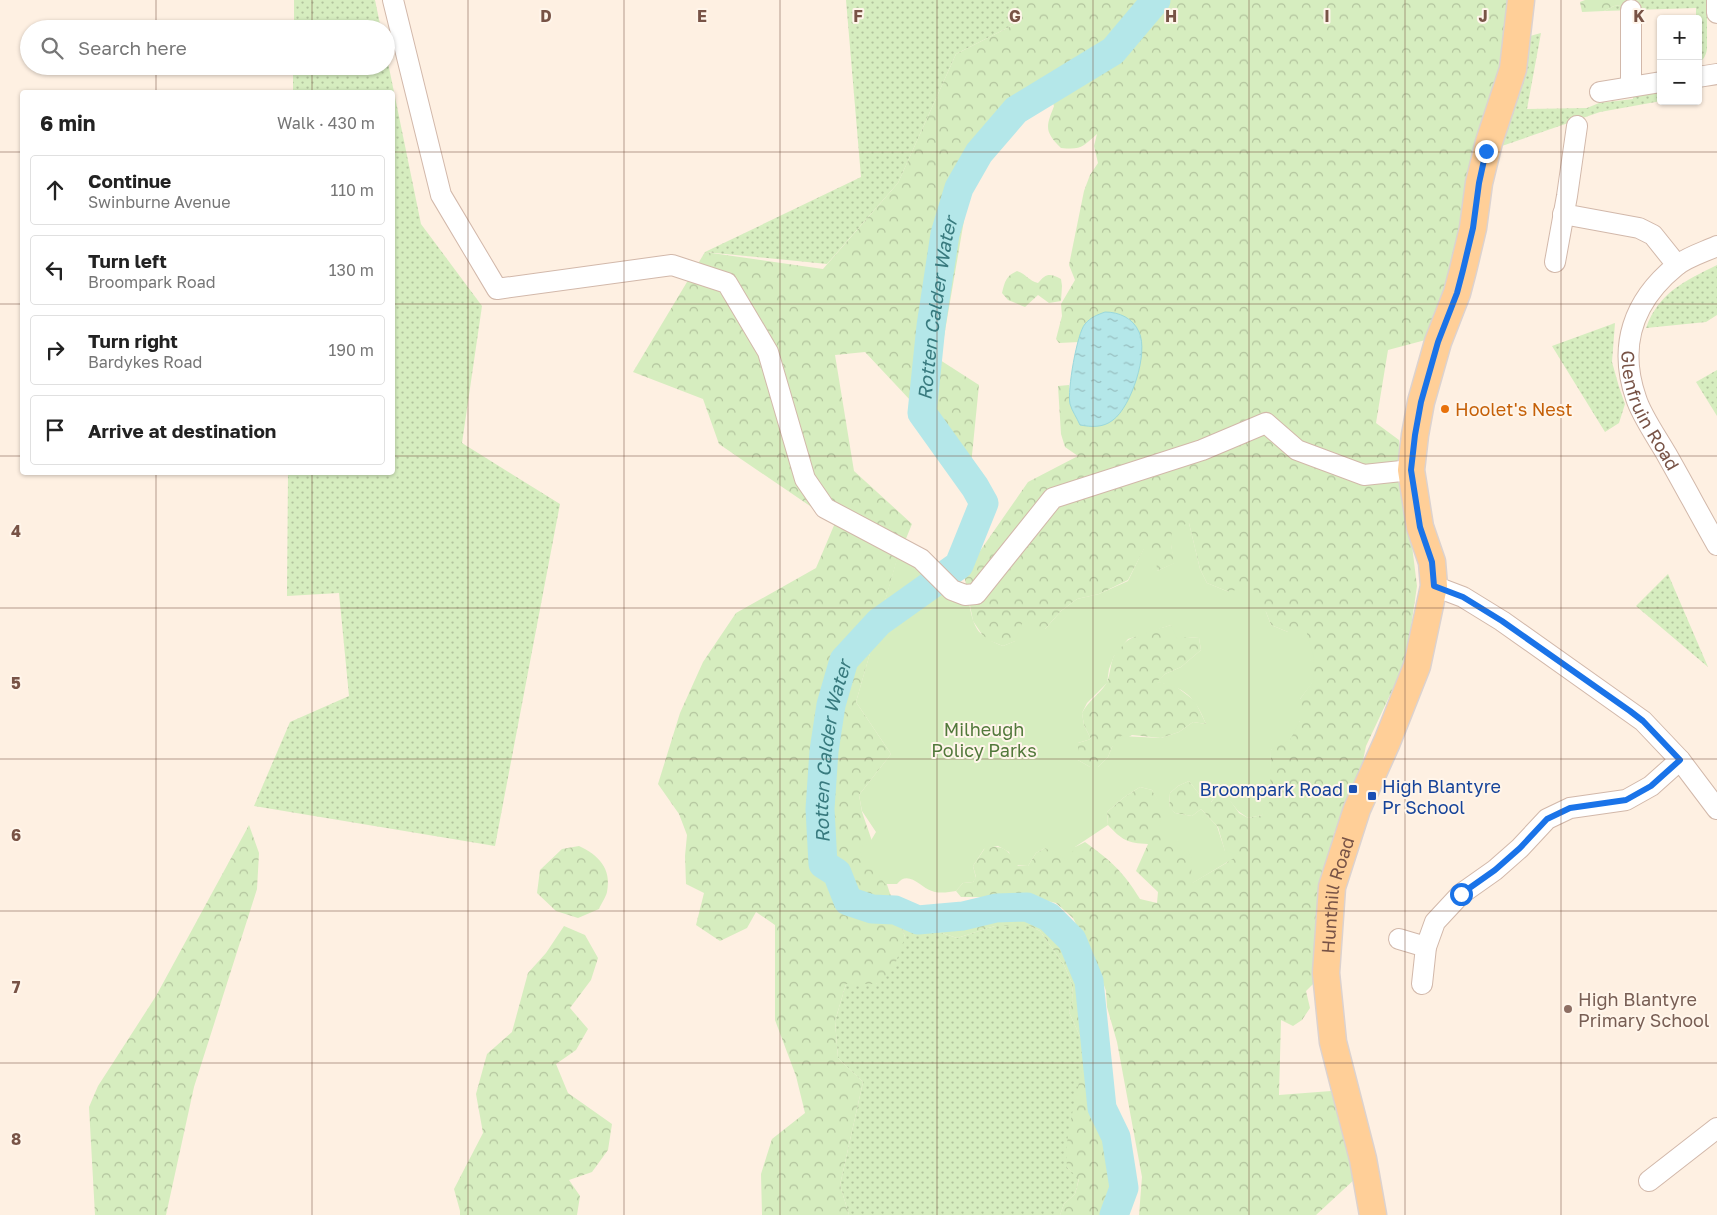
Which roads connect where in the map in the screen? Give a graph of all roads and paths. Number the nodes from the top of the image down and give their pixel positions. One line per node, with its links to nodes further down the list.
1 (393, 0): 16 (street)
2 (1521, 0): 16 (main road, Hunthill Road)
3 (1716, 0): 5 (street)
4 (1631, 10): 9 (street)
5 (1717, 14)
6 (1717, 74): 7 (street)
7 (1702, 76)
8 (1657, 83): 9 (street)
9 (1632, 86): 10 (street)
10 (1600, 92)
11 (1577, 126): 12 (street)
12 (1563, 214): 14 (street); 15 (street)
13 (1717, 246): 15 (street, Glenfruin Road)
14 (1555, 262)
15 (1677, 265): 17 (street, Glenfruin Road)
16 (1411, 470): 18 (main road, Hunthill Road)
17 (1717, 544)
18 (1434, 586): 19 (street); 26 (main road, Hunthill Road)
19 (1680, 760): 20 (street); 22 (street)
20 (1716, 805)
21 (1399, 939): 22 (street)
22 (1426, 947): 23 (street)
23 (1422, 984)
24 (1717, 1128): 25 (street)
25 (1649, 1181)
26 (1373, 1215)

